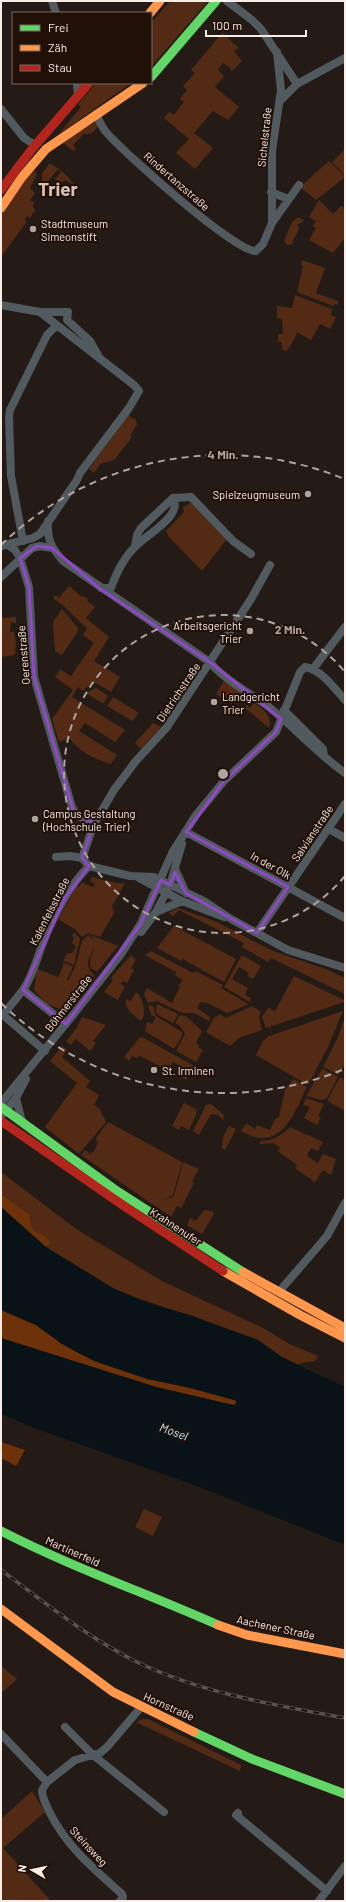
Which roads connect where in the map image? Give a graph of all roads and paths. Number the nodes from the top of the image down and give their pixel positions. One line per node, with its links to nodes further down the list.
1 (52, 1): 5 (street)
2 (160, 1): 6 (main road)
3 (216, 1): 9 (main road)
4 (227, 1): 7 (street)
5 (56, 12)
6 (151, 12)
7 (277, 52): 13 (street); 15 (street)
8 (345, 58): 13 (street, Sichelstraße)
9 (152, 75)
10 (77, 84): 14 (street)
11 (88, 84): 14 (main road)
12 (141, 84): 17 (main road)
13 (297, 84): 15 (street, Sichelstraße)
14 (78, 96): 18 (main road)
15 (280, 102): 22 (street, Sichelstraße)
16 (1, 109): 18 (street)
17 (96, 114): 19 (main road); 26 (street, Rindertanzstraße)
18 (35, 145): 19 (main road); 21 (main road)
19 (46, 148): 24 (main road)
20 (298, 185): 23 (street)
21 (1, 190)
22 (270, 192): 23 (street); 25 (street, Sichelstraße)
23 (288, 199): 25 (street)
24 (1, 208)
25 (272, 223): 26 (street, Sichelstraße)
26 (257, 253)
27 (1, 305): 28 (street)
28 (40, 312): 29 (street); 30 (street)
29 (57, 325): 30 (street); 32 (street)
30 (100, 358): 31 (street)
31 (48, 521): 32 (street); 34 (street)
32 (23, 541): 33 (street)
33 (4, 545): 36 (street, Oerenstraße)
34 (52, 548): 36 (street); 40 (street)
35 (251, 554): 39 (street)
36 (20, 558): 38 (street); 51 (street, Oerenstraße)
37 (270, 565): 43 (street, Dietrichstraße)
38 (1, 577)
39 (114, 581): 40 (street); 41 (street)
40 (99, 588): 41 (street)
41 (118, 599): 43 (street)
42 (345, 626): 44 (street, Böhmerstraße)
43 (211, 663): 47 (street); 51 (street, Dietrichstraße)
44 (309, 668): 45 (street); 46 (street, Böhmerstraße)
45 (345, 700)
46 (284, 710): 47 (street, Böhmerstraße); 48 (street)
47 (281, 719): 48 (street); 53 (street, Böhmerstraße)
48 (324, 756): 49 (street)
49 (345, 773)
50 (345, 804): 52 (street, Salvianstraße)
51 (94, 824): 56 (street, Dietrichstraße)
52 (329, 829): 54 (street); 62 (street, Salvianstraße)
53 (186, 832): 58 (street, Böhmerstraße); 60 (street, Böhmerstraße); 62 (street, In der Olk)
54 (345, 838)
55 (56, 857): 56 (street)
56 (82, 858): 57 (street)
57 (89, 866): 59 (street); 73 (street, Kalenfelsstraße)
58 (175, 869): 61 (street, Böhmerstraße); 65 (street)
59 (138, 877): 60 (street); 63 (street)
60 (160, 880): 61 (street); 63 (street, Böhmerstraße)
61 (170, 885): 64 (street, Böhmerstraße); 65 (street)
62 (288, 887): 68 (street, In der Olk); 70 (street, Salvianstraße)
63 (157, 888): 64 (street); 71 (street, Böhmerstraße)
64 (166, 893): 66 (street); 67 (street, Böhmerstraße)
65 (186, 893): 69 (street)
66 (182, 901): 67 (street); 69 (street)
67 (156, 912): 71 (street, Böhmerstraße)
68 (345, 918)
69 (231, 919): 70 (street)
70 (257, 933): 72 (street)
71 (121, 954): 74 (street, Böhmerstraße)
72 (345, 968)
73 (23, 990): 74 (street); 75 (street, Kalenfelsstraße)
74 (66, 1024): 75 (street, Böhmerstraße)
75 (45, 1051): 76 (street, Böhmerstraße)
76 (13, 1095): 77 (street); 78 (street, Böhmerstraße); 80 (street)
77 (1, 1096)
78 (2, 1109): 80 (main road, Krahnenufer)
79 (1, 1121): 84 (main road, Krahnenufer)
80 (22, 1122): 83 (main road, Krahnenufer)
81 (345, 1203): 82 (street)
82 (283, 1287)
83 (345, 1328)
84 (345, 1338)
85 (1, 1531): 86 (main road, Martinerfeld)
86 (136, 1591): 88 (main road, Aachener Straße)
87 (1, 1609): 89 (main road, Hornstraße)
88 (345, 1654)
89 (141, 1707): 92 (street); 94 (main road, Hornstraße)
90 (65, 1726): 92 (street)
91 (1, 1734): 93 (street)
92 (93, 1755): 93 (street); 95 (street)
93 (47, 1782): 99 (street, Steinsweg)
94 (345, 1794)
95 (164, 1812)
96 (238, 1813): 98 (street)
97 (345, 1866): 98 (street)
98 (327, 1891): 100 (street)
99 (120, 1901)
100 (319, 1901)

